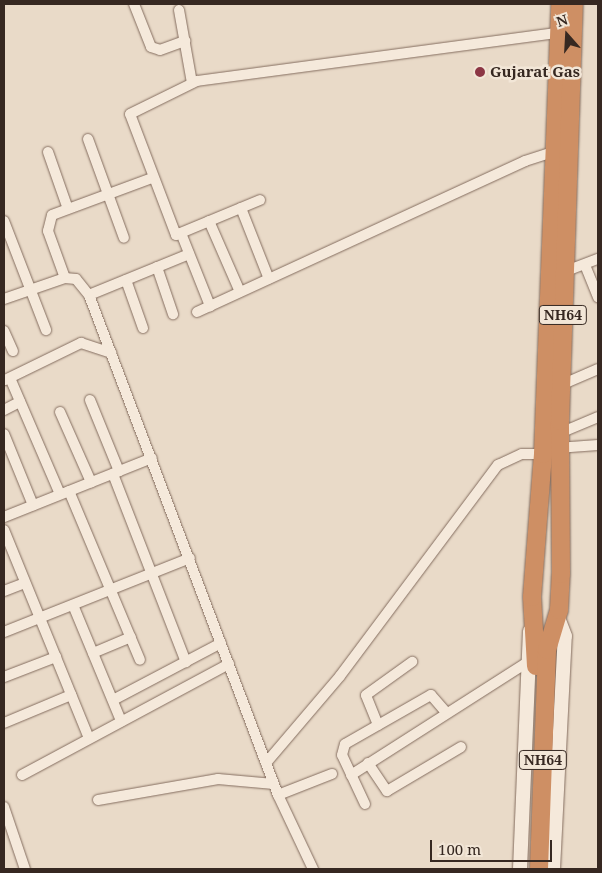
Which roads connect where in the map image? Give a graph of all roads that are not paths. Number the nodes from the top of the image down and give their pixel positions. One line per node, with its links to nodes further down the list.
1 (135, 4): 6 (street)
2 (560, 4): 5 (highway, NH64)
3 (574, 4): 9 (highway, NH64)
4 (179, 10): 6 (street)
5 (559, 33): 7 (street); 9 (highway, NH64)
6 (185, 41): 7 (street)
7 (192, 82): 11 (street)
8 (88, 139): 12 (street)
9 (561, 150): 24 (highway, NH64); 26 (street)
10 (48, 152): 15 (street)
11 (152, 178): 12 (street); 18 (street)
12 (108, 194): 15 (street); 19 (street)
13 (260, 200): 14 (street)
14 (241, 208): 17 (street); 26 (street)
15 (68, 209): 25 (street)
16 (4, 221): 28 (street)
17 (209, 221): 18 (street); 29 (street)
18 (181, 233): 20 (street)
19 (124, 238)
20 (189, 254): 23 (street); 33 (street)
21 (598, 260): 22 (street)
22 (585, 266): 24 (street); 30 (street)
23 (157, 267): 27 (street); 35 (street)
24 (556, 273): 43 (highway, NH64); 51 (highway, NH64)
25 (65, 278): 28 (street); 31 (street)
26 (269, 279): 29 (street)
27 (126, 280): 31 (street); 36 (street)
28 (28, 289): 32 (street); 37 (street)
29 (240, 292): 33 (street)
30 (598, 294)
31 (89, 296): 40 (street)
32 (4, 299)
33 (210, 306): 34 (street)
34 (197, 312)
35 (173, 314)
36 (143, 328)
37 (46, 330)
38 (4, 331): 39 (street)
39 (13, 352)
40 (112, 353): 42 (street); 52 (street)
41 (598, 368): 43 (street)
42 (7, 379): 45 (street)
43 (561, 385): 51 (highway, NH64)
44 (90, 400): 53 (street)
45 (20, 402): 46 (street); 55 (street)
46 (4, 410)
47 (60, 412): 54 (street)
48 (598, 417): 51 (street)
49 (4, 434): 56 (street)
50 (598, 445): 51 (street)
51 (552, 446): 66 (highway, NH64); 68 (highway, NH64); 89 (street)
52 (152, 458): 53 (street); 60 (street)
53 (116, 472): 54 (street); 61 (street)
54 (91, 482): 55 (street)
55 (65, 493): 56 (street); 63 (street)
56 (33, 505): 57 (street)
57 (4, 517)
58 (4, 530): 59 (street)
59 (8, 553): 62 (street)
60 (190, 558): 61 (street); 71 (street)
61 (152, 573): 63 (street); 76 (street)
62 (25, 583): 64 (street); 67 (street)
63 (111, 590): 65 (street); 70 (street)
64 (4, 591)
65 (73, 605): 67 (street); 73 (street)
66 (558, 615): 72 (highway, NH64); 104 (street)
67 (40, 618): 69 (street); 74 (street)
68 (535, 620): 72 (highway, NH64); 78 (street, NH64)
69 (4, 632)
70 (131, 637): 73 (street); 75 (street)
71 (221, 643): 76 (street); 79 (street)
72 (542, 649): 102 (highway, NH64); 103 (highway, NH64)
73 (93, 653): 82 (street)
74 (56, 657): 80 (street); 81 (street)
75 (140, 660)
76 (186, 662): 82 (street)
77 (412, 662): 86 (street)
78 (526, 663): 83 (street); 101 (street, NH64)
79 (229, 664): 84 (street); 89 (street)
80 (4, 677)
81 (71, 695): 85 (street); 87 (street)
82 (113, 700): 84 (street)
83 (446, 712): 86 (street); 90 (street)
84 (121, 721): 87 (street)
85 (4, 723)
86 (378, 725): 93 (street)
87 (89, 738): 92 (street)
88 (461, 747): 90 (street)
89 (266, 763): 94 (street)
90 (368, 763): 93 (street)
91 (332, 774): 95 (street)
92 (22, 775)
93 (351, 775): 97 (street)
94 (274, 784): 95 (street); 96 (street)
95 (278, 795): 100 (street)
96 (98, 800)
97 (365, 804)
98 (4, 807): 99 (street)
99 (25, 869)
100 (312, 869)
101 (520, 869)
102 (532, 869)
103 (539, 869)
104 (553, 869)

